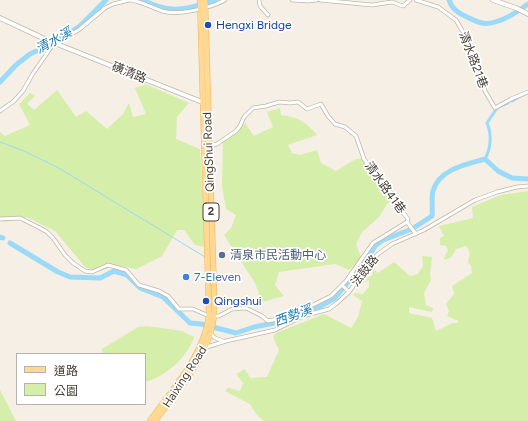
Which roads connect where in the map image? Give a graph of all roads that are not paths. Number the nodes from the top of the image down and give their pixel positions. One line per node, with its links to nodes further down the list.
1 (130, 0): 9 (street); 13 (street)
2 (225, 0): 9 (street)
3 (258, 0): 11 (street)
4 (292, 0): 5 (street)
5 (318, 0): 6 (street)
6 (410, 0)
7 (416, 0): 14 (street, 清水路21巷)
8 (493, 0): 10 (street)
9 (202, 4): 15 (main road, QingShui Road / 2)
10 (526, 13)
11 (268, 15)
12 (0, 18): 13 (street, 磺清路)
13 (56, 44): 15 (street, 磺清路); 16 (street)
14 (528, 92)
15 (205, 102): 17 (main road, QingShui Road / 2)
16 (0, 112)
17 (207, 145): 20 (street, 清水路41巷); 25 (main road, QingShui Road / 2)
18 (528, 186): 21 (street, 法鼓路)
19 (0, 219): 25 (street)
20 (407, 222): 21 (street, 清水路41巷); 22 (street)
21 (416, 234): 23 (street, 法鼓路)
22 (342, 285): 23 (street); 24 (street)
23 (349, 292): 26 (street, 法鼓路)
24 (287, 315): 25 (street); 26 (street)
25 (211, 319): 27 (main road, 2)
26 (292, 321): 28 (street, 法鼓路)
27 (209, 331): 28 (street); 29 (main road, Haixing Road / 2)
28 (226, 341): 29 (street, 法鼓路)
29 (203, 346): 30 (main road, Haixing Road / 2); 31 (main road, Haixing Road / 2)
30 (150, 421)
31 (155, 421)

